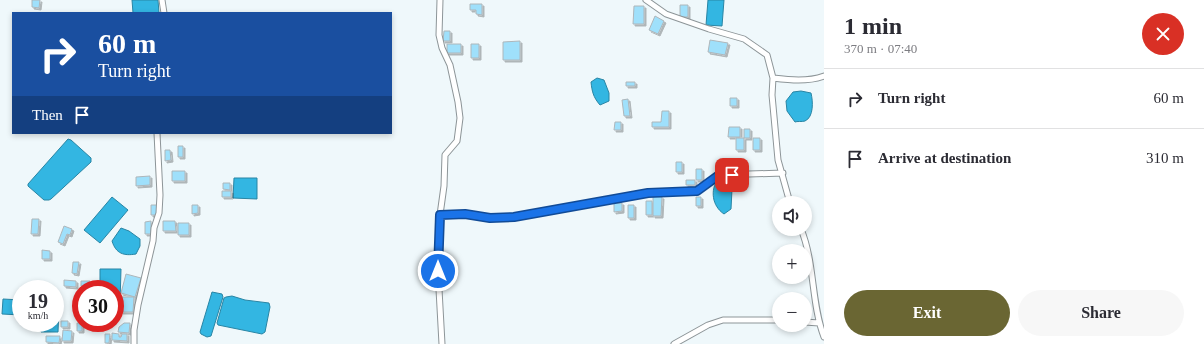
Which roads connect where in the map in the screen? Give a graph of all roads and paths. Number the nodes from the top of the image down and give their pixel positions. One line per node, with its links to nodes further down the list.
1 (162, 0): 4 (street)
2 (440, 0): 10 (street)
3 (646, 0): 6 (street)
4 (164, 12)
5 (824, 76): 6 (street)
6 (772, 78): 8 (street)
7 (157, 134): 16 (street)
8 (783, 173): 9 (street); 10 (street)
9 (788, 196)
10 (440, 215): 17 (street)
11 (804, 236): 14 (street)
12 (772, 320): 18 (street)
13 (812, 322): 14 (street)
14 (819, 323): 15 (street)
15 (824, 337)
16 (134, 344)
17 (442, 344)
18 (674, 344)

